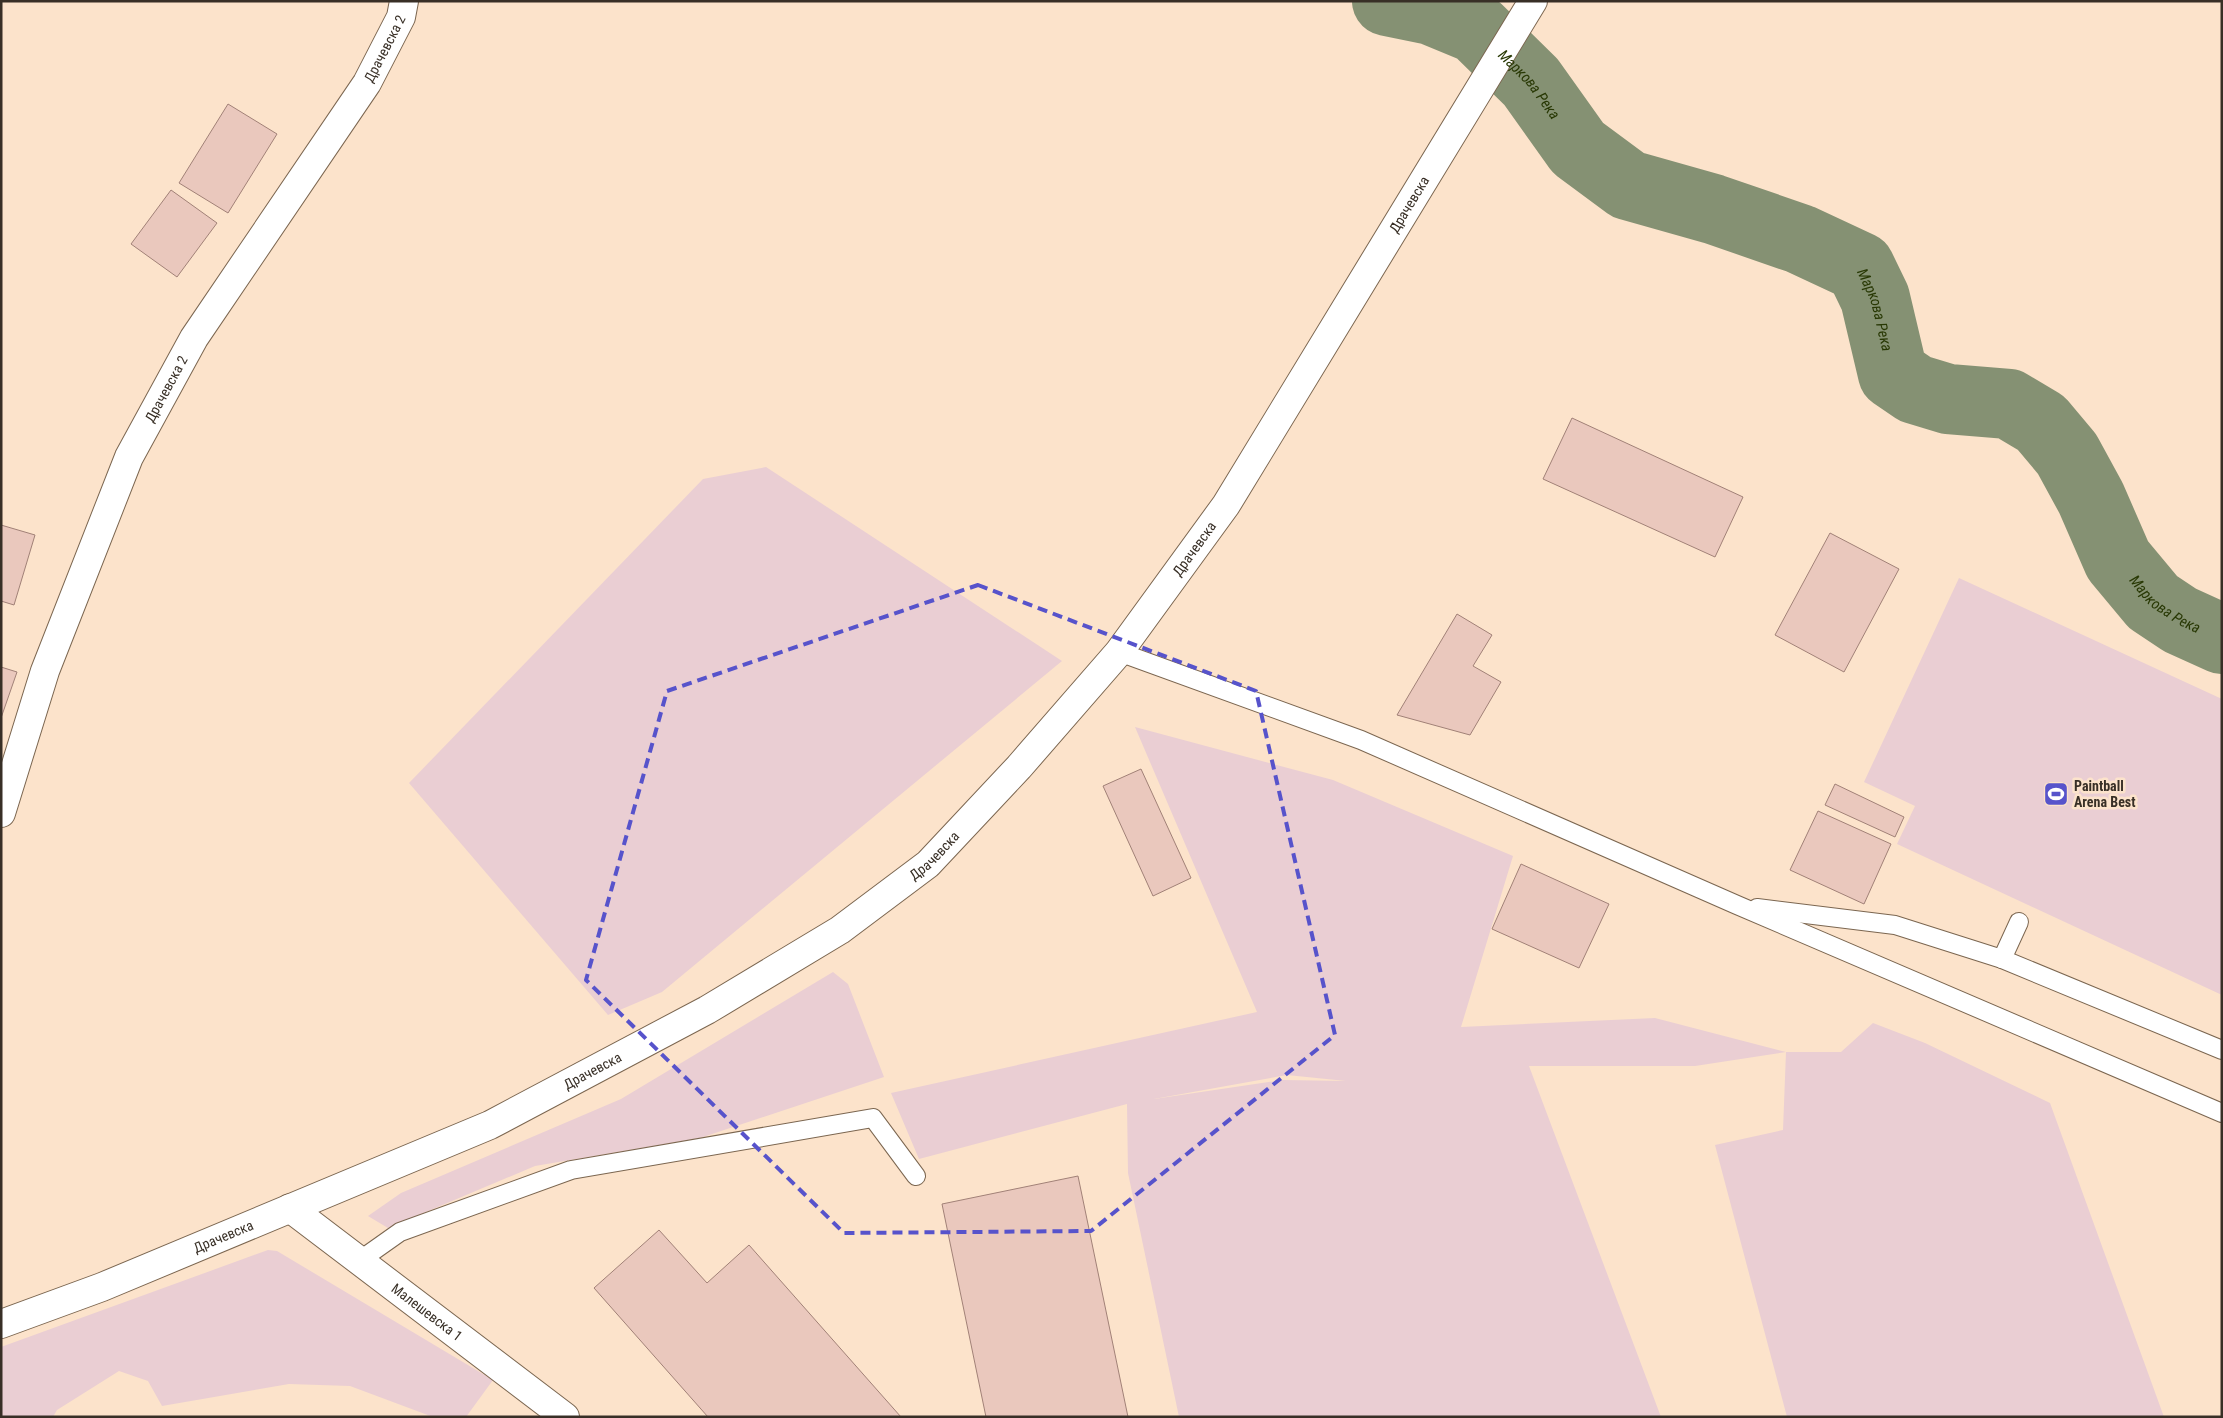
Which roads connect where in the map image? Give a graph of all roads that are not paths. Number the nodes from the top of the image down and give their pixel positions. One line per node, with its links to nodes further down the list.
1 (404, 1): 4 (main road, Драчевска 2)
2 (1533, 1): 3 (main road, Драчевска)
3 (1119, 652): 5 (lane); 11 (main road, Драчевска)
4 (1, 813)
5 (1737, 905): 7 (lane); 9 (lane)
6 (2019, 922): 7 (lane)
7 (2002, 958): 8 (lane)
8 (2222, 1050)
9 (2222, 1113)
10 (916, 1176): 12 (lane)
11 (290, 1208): 12 (main road, Малешевска 1); 13 (main road, Драчевска)
12 (359, 1261): 14 (main road, Малешевска 1)
13 (1, 1324)
14 (565, 1417)

